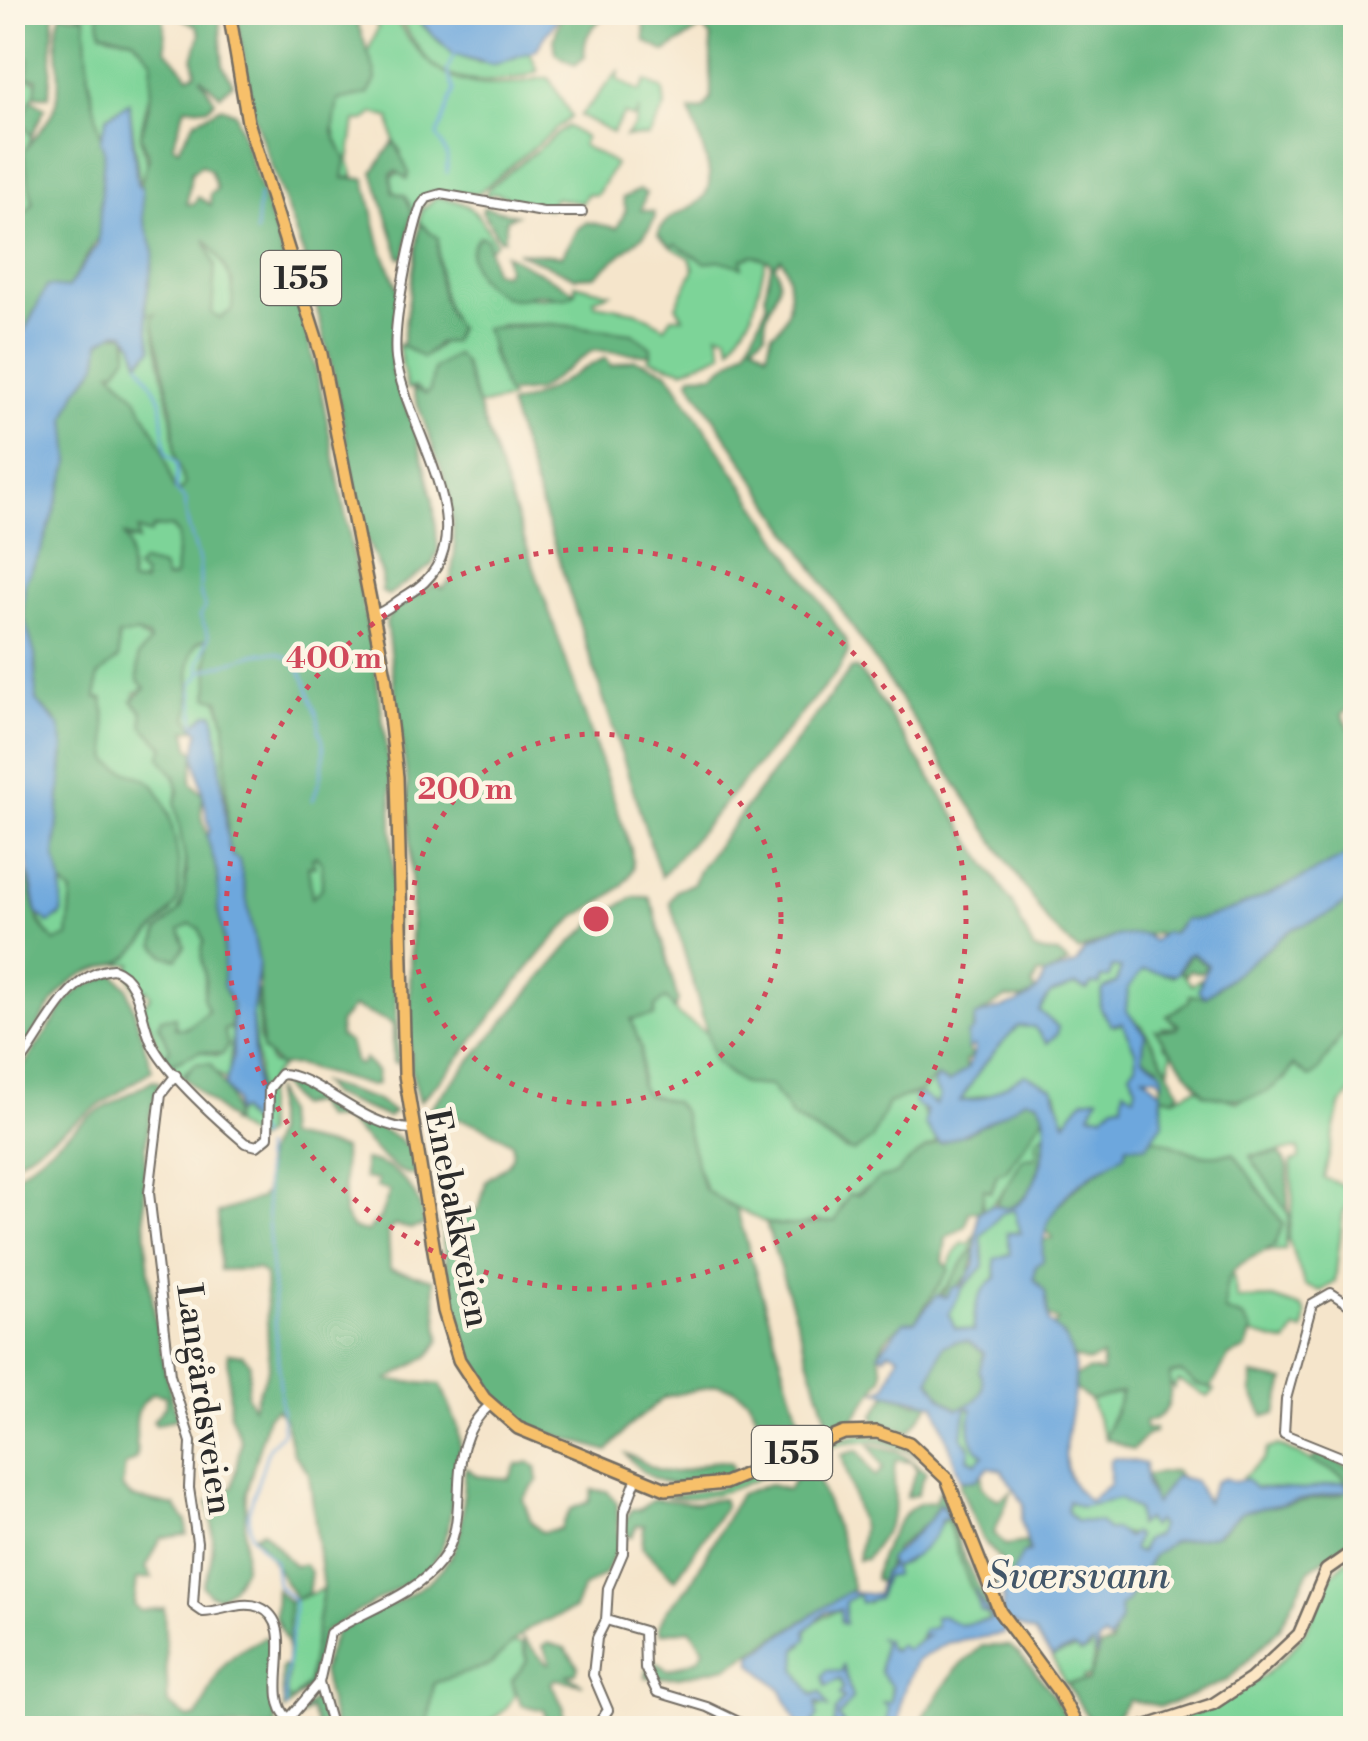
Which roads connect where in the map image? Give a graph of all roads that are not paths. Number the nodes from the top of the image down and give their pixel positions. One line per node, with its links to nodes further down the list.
1 (228, 12): 3 (main road, Enebakkveien / 155)
2 (582, 212): 3 (street)
3 (373, 611): 6 (main road, Enebakkveien / 155)
4 (12, 1073): 5 (street)
5 (176, 1076): 6 (street); 14 (street, Langårdsveien)
6 (413, 1129): 8 (main road, Enebakkveien / 155)
7 (1356, 1309): 9 (street)
8 (490, 1405): 10 (main road, Enebakkveien / 155); 13 (street)
9 (1356, 1463)
10 (636, 1480): 12 (street); 19 (main road, Enebakkveien / 155)
11 (1356, 1550): 20 (main road)
12 (606, 1620): 17 (street); 18 (street)
13 (318, 1683): 14 (street); 16 (street)
14 (288, 1718): 15 (street)
15 (281, 1728)
16 (332, 1728)
17 (594, 1728)
18 (751, 1728)
19 (1078, 1728)
20 (1140, 1728)

